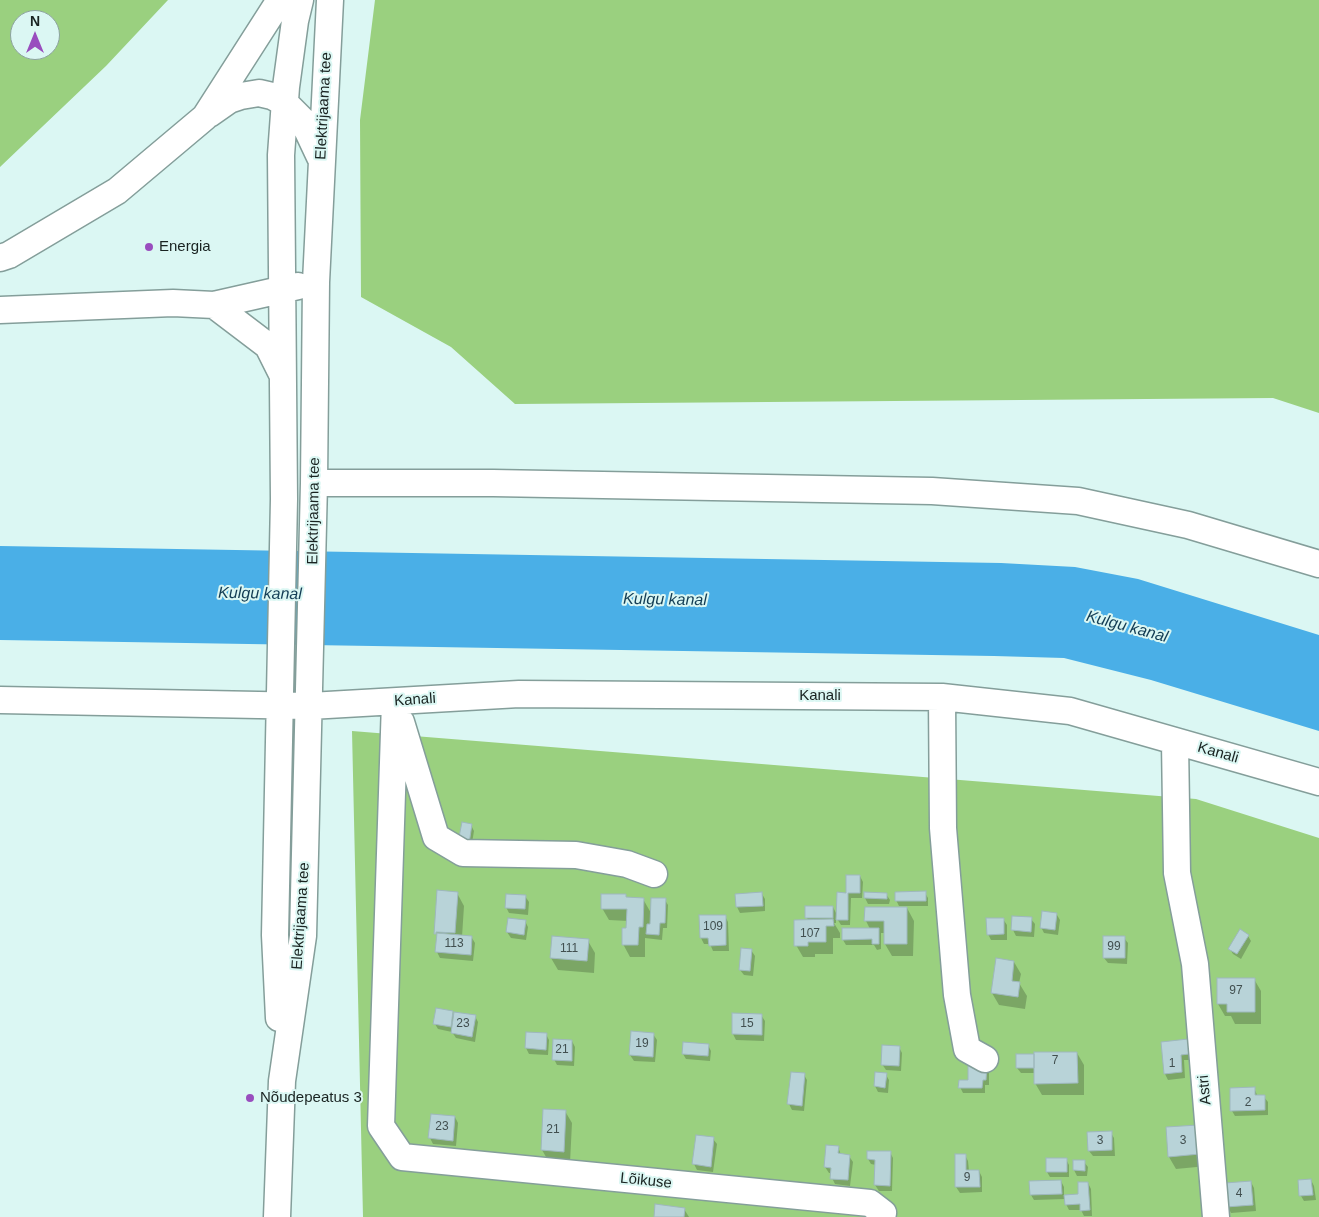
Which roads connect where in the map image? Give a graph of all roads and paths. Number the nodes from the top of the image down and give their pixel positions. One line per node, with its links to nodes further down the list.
1 (280, 0): 5 (street)
2 (300, 0): 4 (street, Elektrijaama tee)
3 (330, 0): 6 (street, Elektrijaama tee)
4 (285, 103): 5 (street); 6 (street); 9 (street, Elektrijaama tee)
5 (205, 117): 7 (street)
6 (322, 160): 8 (street, Elektrijaama tee)
7 (0, 258)
8 (316, 282): 9 (street); 13 (street, Elektrijaama tee)
9 (282, 290): 10 (street); 12 (street, Elektrijaama tee)
10 (214, 304): 11 (street); 12 (street)
11 (0, 310)
12 (283, 376): 16 (street, Elektrijaama tee)
13 (314, 492): 14 (street); 17 (street, Elektrijaama tee)
14 (1319, 564)
15 (942, 697): 19 (street, Kanali); 20 (street, Kanali); 23 (street)
16 (280, 699): 17 (street, Kanali); 18 (street, Kanali); 24 (street, Elektrijaama tee)
17 (310, 699): 19 (street, Kanali); 24 (street, Elektrijaama tee)
18 (0, 700)
19 (395, 702): 22 (street); 26 (street, Lõikuse)
20 (1176, 742): 21 (street, Kanali); 27 (street, Astri)
21 (1319, 782)
22 (654, 874)
23 (986, 1059)
24 (282, 1081): 25 (street, Elektrijaama tee)
25 (277, 1217)
26 (882, 1217)
27 (1216, 1217)

